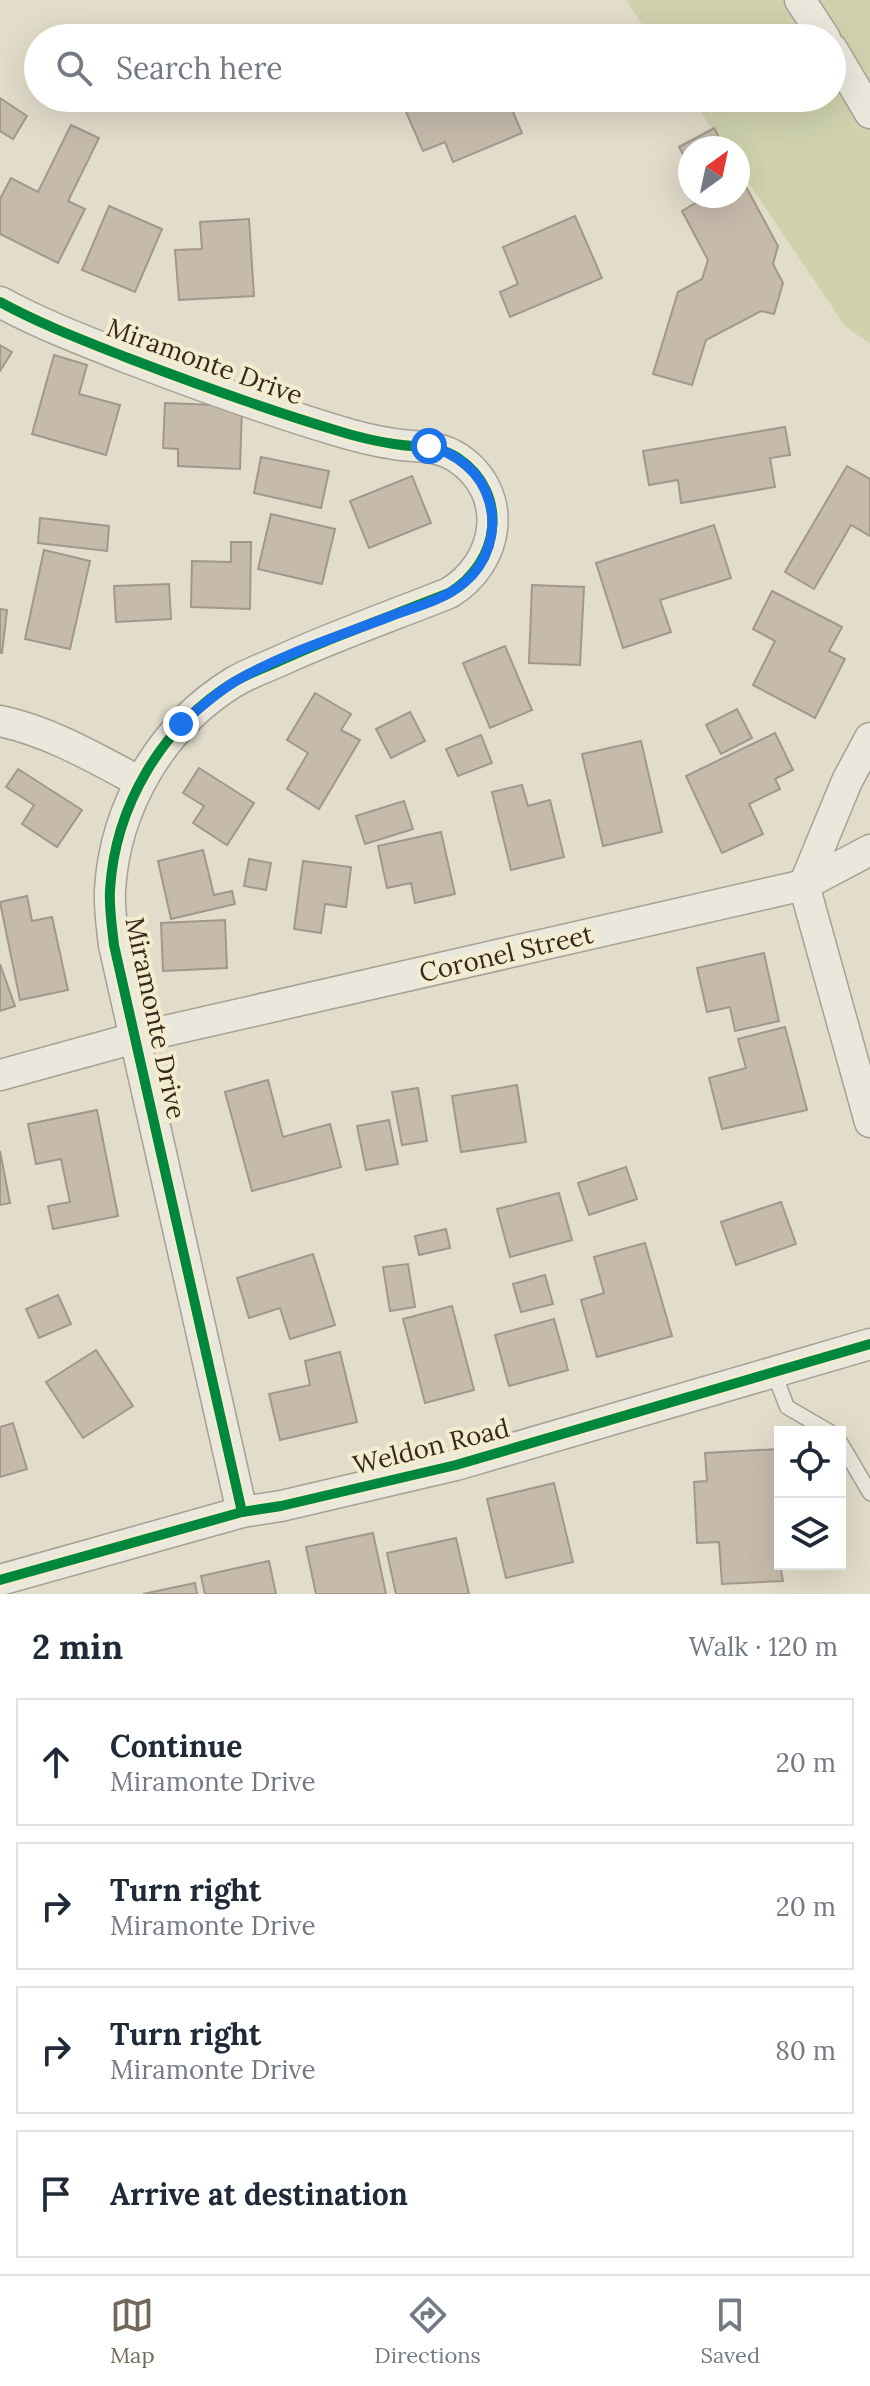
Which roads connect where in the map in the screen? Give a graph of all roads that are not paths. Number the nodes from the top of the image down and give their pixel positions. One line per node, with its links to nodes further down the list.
1 (800, 0): 2 (street)
2 (816, 24)
3 (846, 73): 4 (street)
4 (870, 113)
5 (0, 302): 8 (street, Miramonte Drive)
6 (0, 721): 8 (street)
7 (870, 738): 10 (street)
8 (140, 782): 11 (street, Miramonte Drive)
9 (870, 850): 10 (street, Coronel Street)
10 (804, 885): 11 (street, Coronel Street); 13 (street)
11 (135, 1038): 12 (street, Coronel Street); 19 (street, Miramonte Drive)
12 (0, 1075)
13 (870, 1122)
14 (870, 1344): 15 (street, Weldon Road)
15 (774, 1373): 16 (lane); 19 (street, Weldon Road)
16 (820, 1426)
17 (846, 1452): 18 (lane)
18 (870, 1493)
19 (242, 1512): 20 (street, Weldon Road)
20 (0, 1580)

